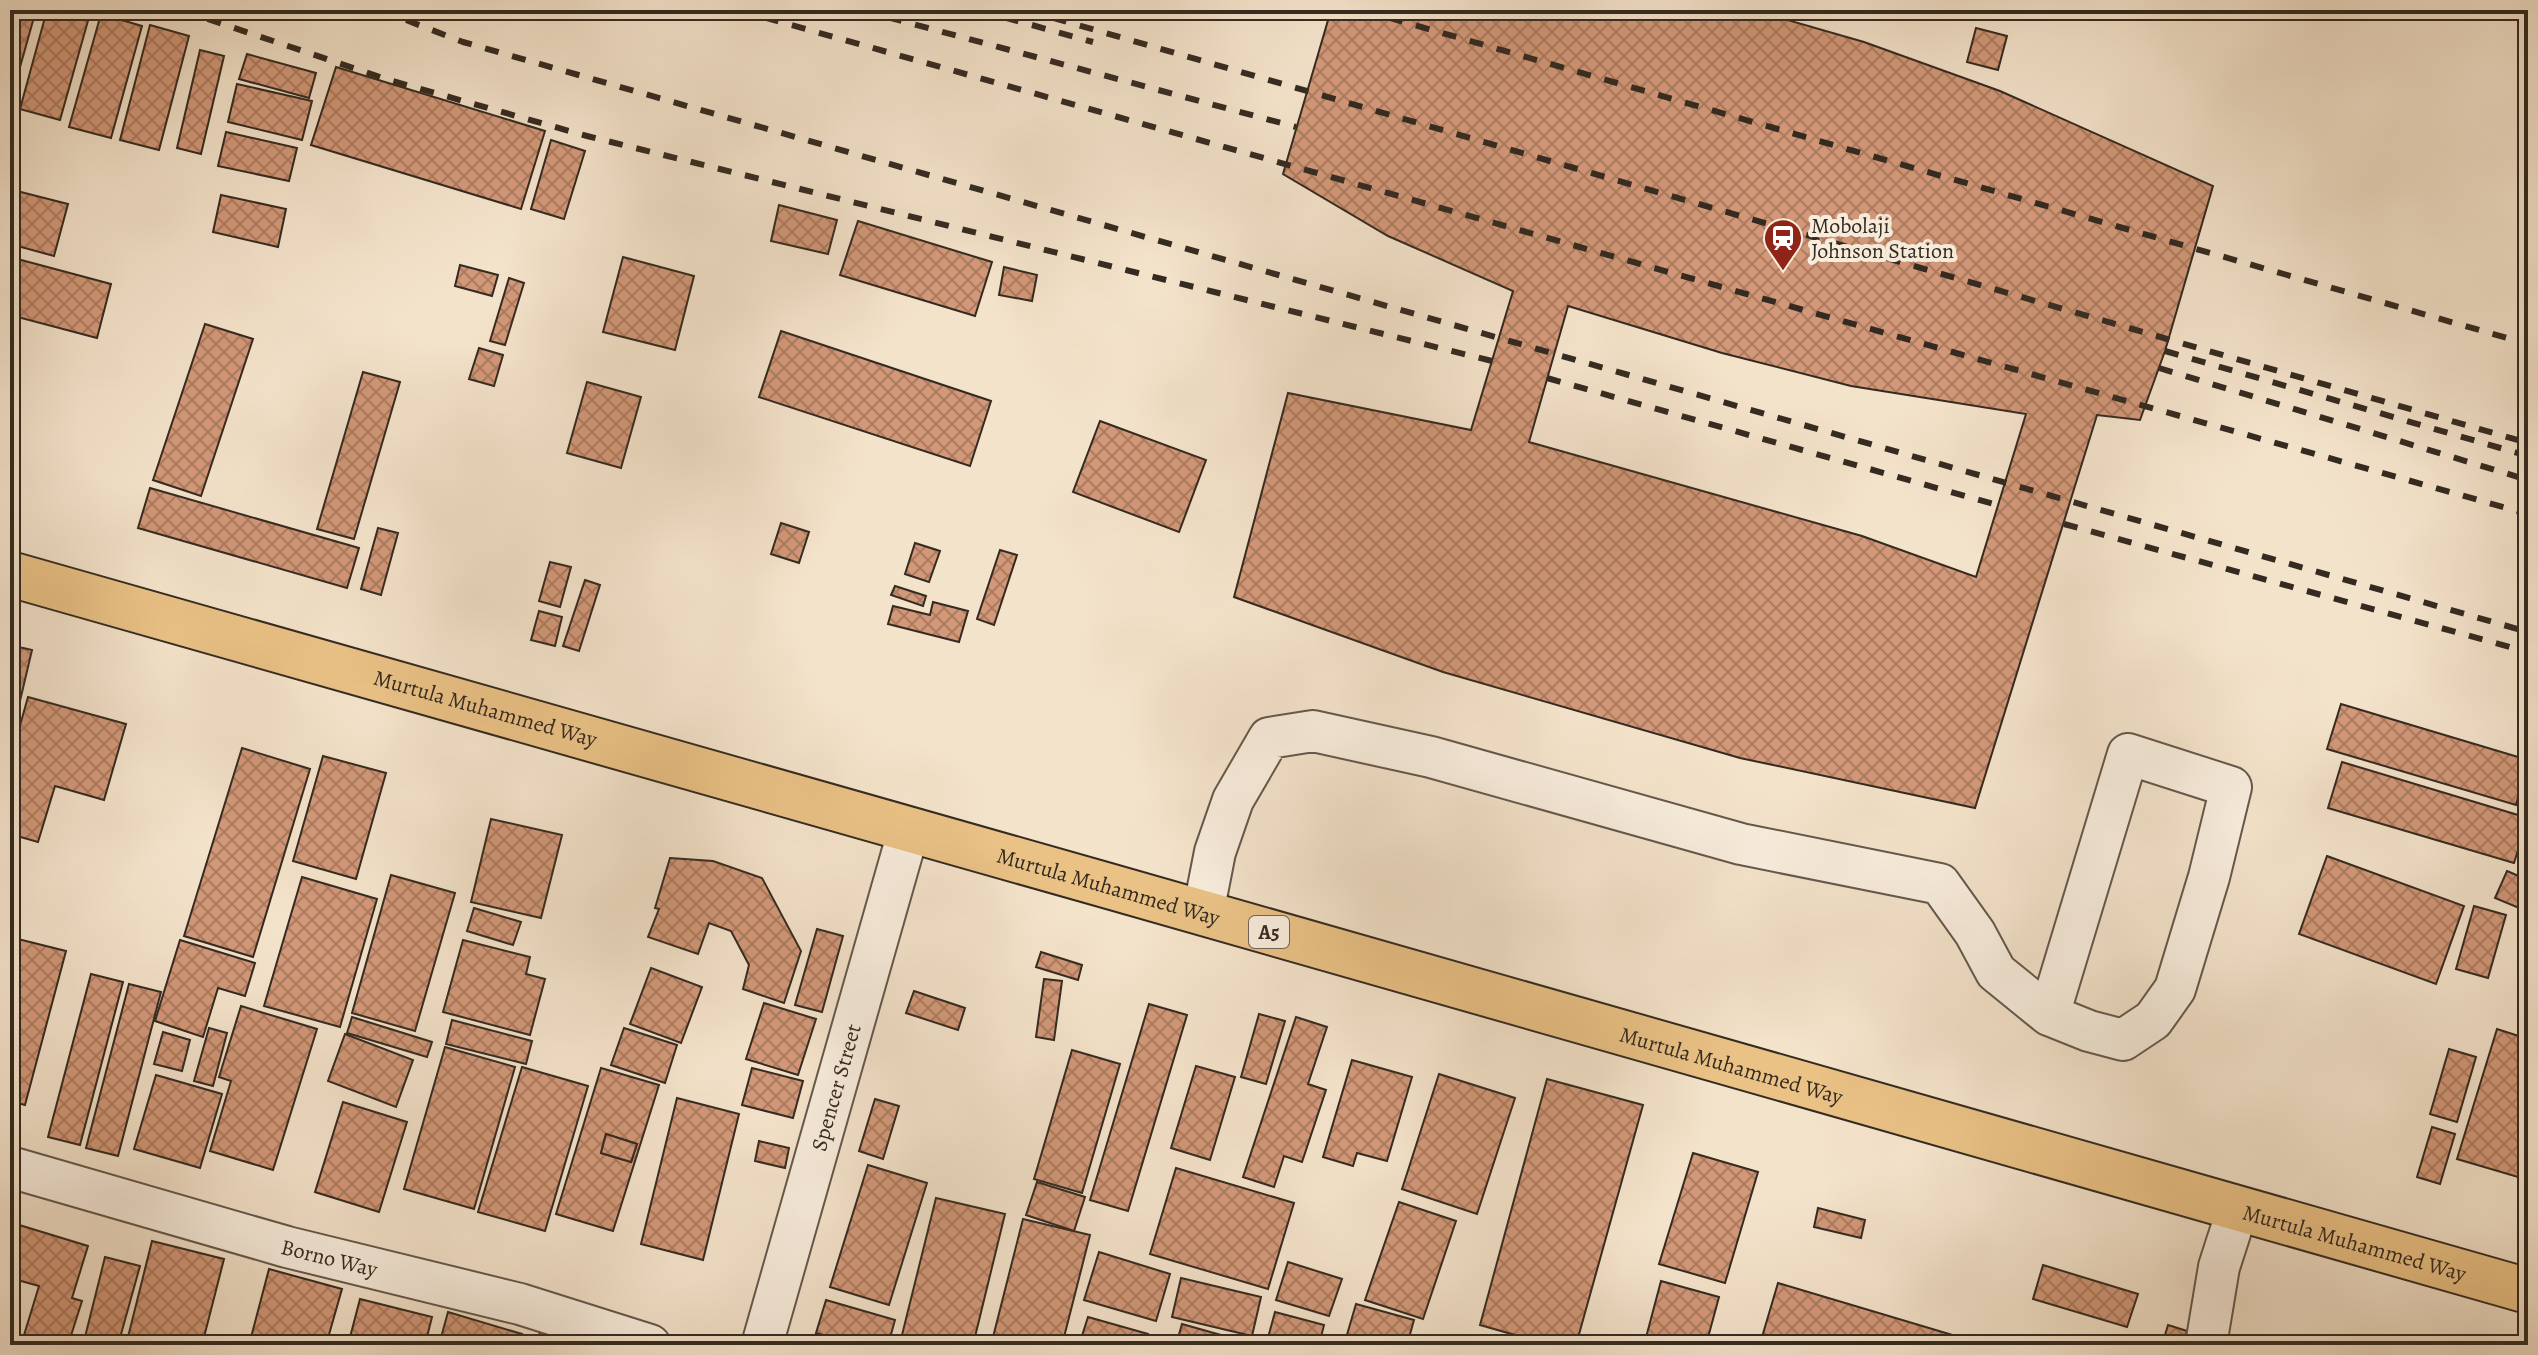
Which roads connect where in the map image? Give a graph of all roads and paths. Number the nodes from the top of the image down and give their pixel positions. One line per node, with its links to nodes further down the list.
1 (10, 574): 2 (main road, Murtula Muhammed Way / A5)
2 (909, 829): 3 (main road, Murtula Muhammed Way / A5); 9 (street, Spencer Street)
3 (1203, 913): 4 (street); 6 (main road, Murtula Muhammed Way / A5)
4 (2049, 1015): 4 (street)
5 (10, 1167): 8 (street, Borno Way)
6 (2238, 1208): 7 (main road, Murtula Muhammed Way / A5); 10 (street)
7 (2528, 1291)
8 (650, 1345)
9 (762, 1345)
10 (2206, 1345)

